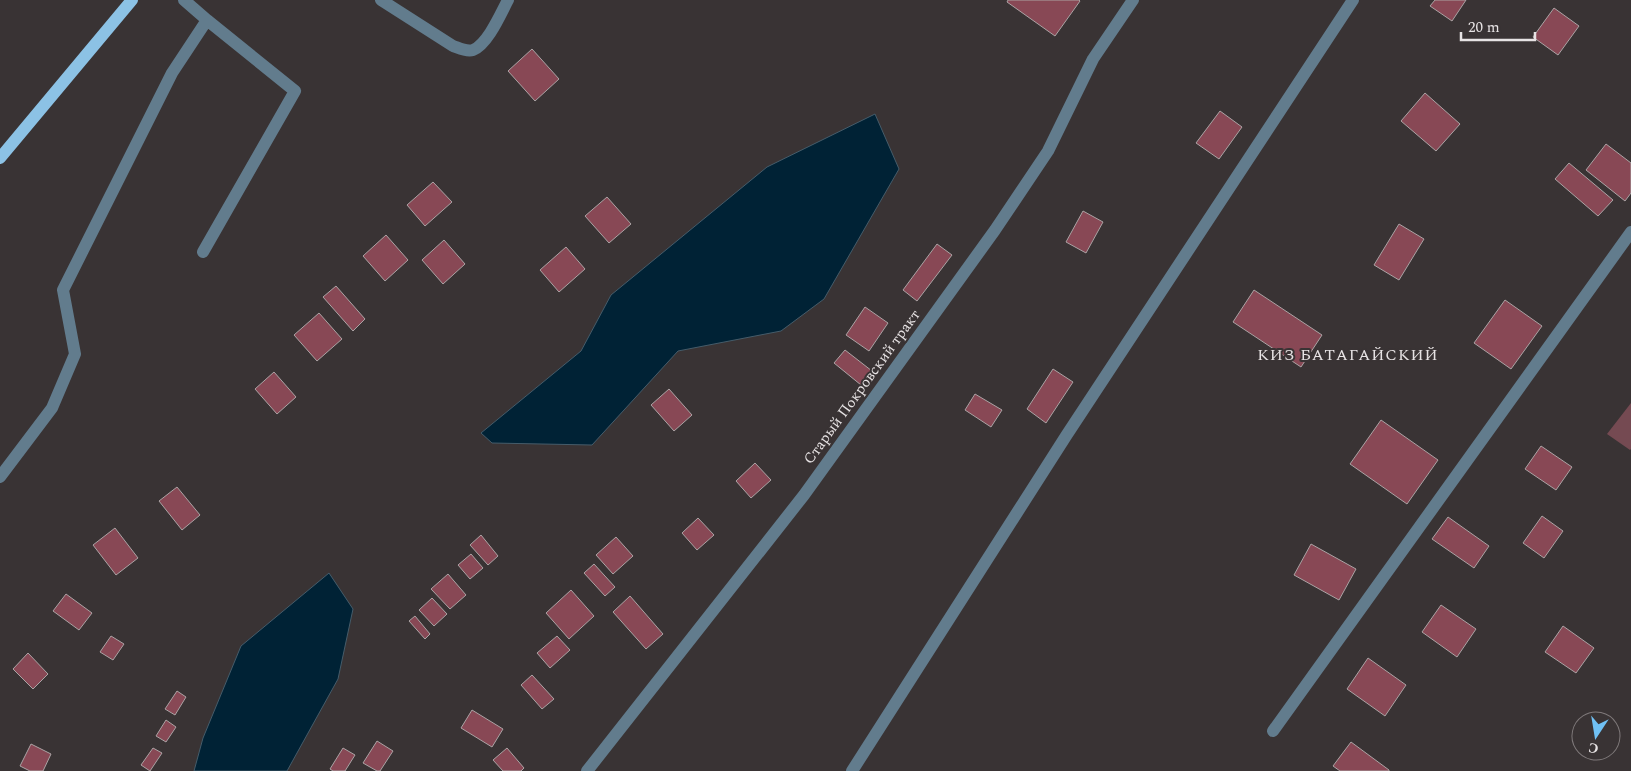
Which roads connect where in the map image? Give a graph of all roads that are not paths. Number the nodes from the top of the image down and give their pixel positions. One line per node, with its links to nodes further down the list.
1 (132, 0): 8 (main road)
2 (184, 0): 7 (street)
3 (381, 0): 4 (street)
4 (508, 0)
5 (1133, 0): 13 (street, Старый Покровский тракт)
6 (1353, 0): 14 (street)
7 (207, 20): 10 (street); 11 (street)
8 (0, 158)
9 (1631, 232): 12 (street)
10 (203, 252)
11 (0, 477)
12 (1273, 730)
13 (588, 770)
14 (852, 771)

